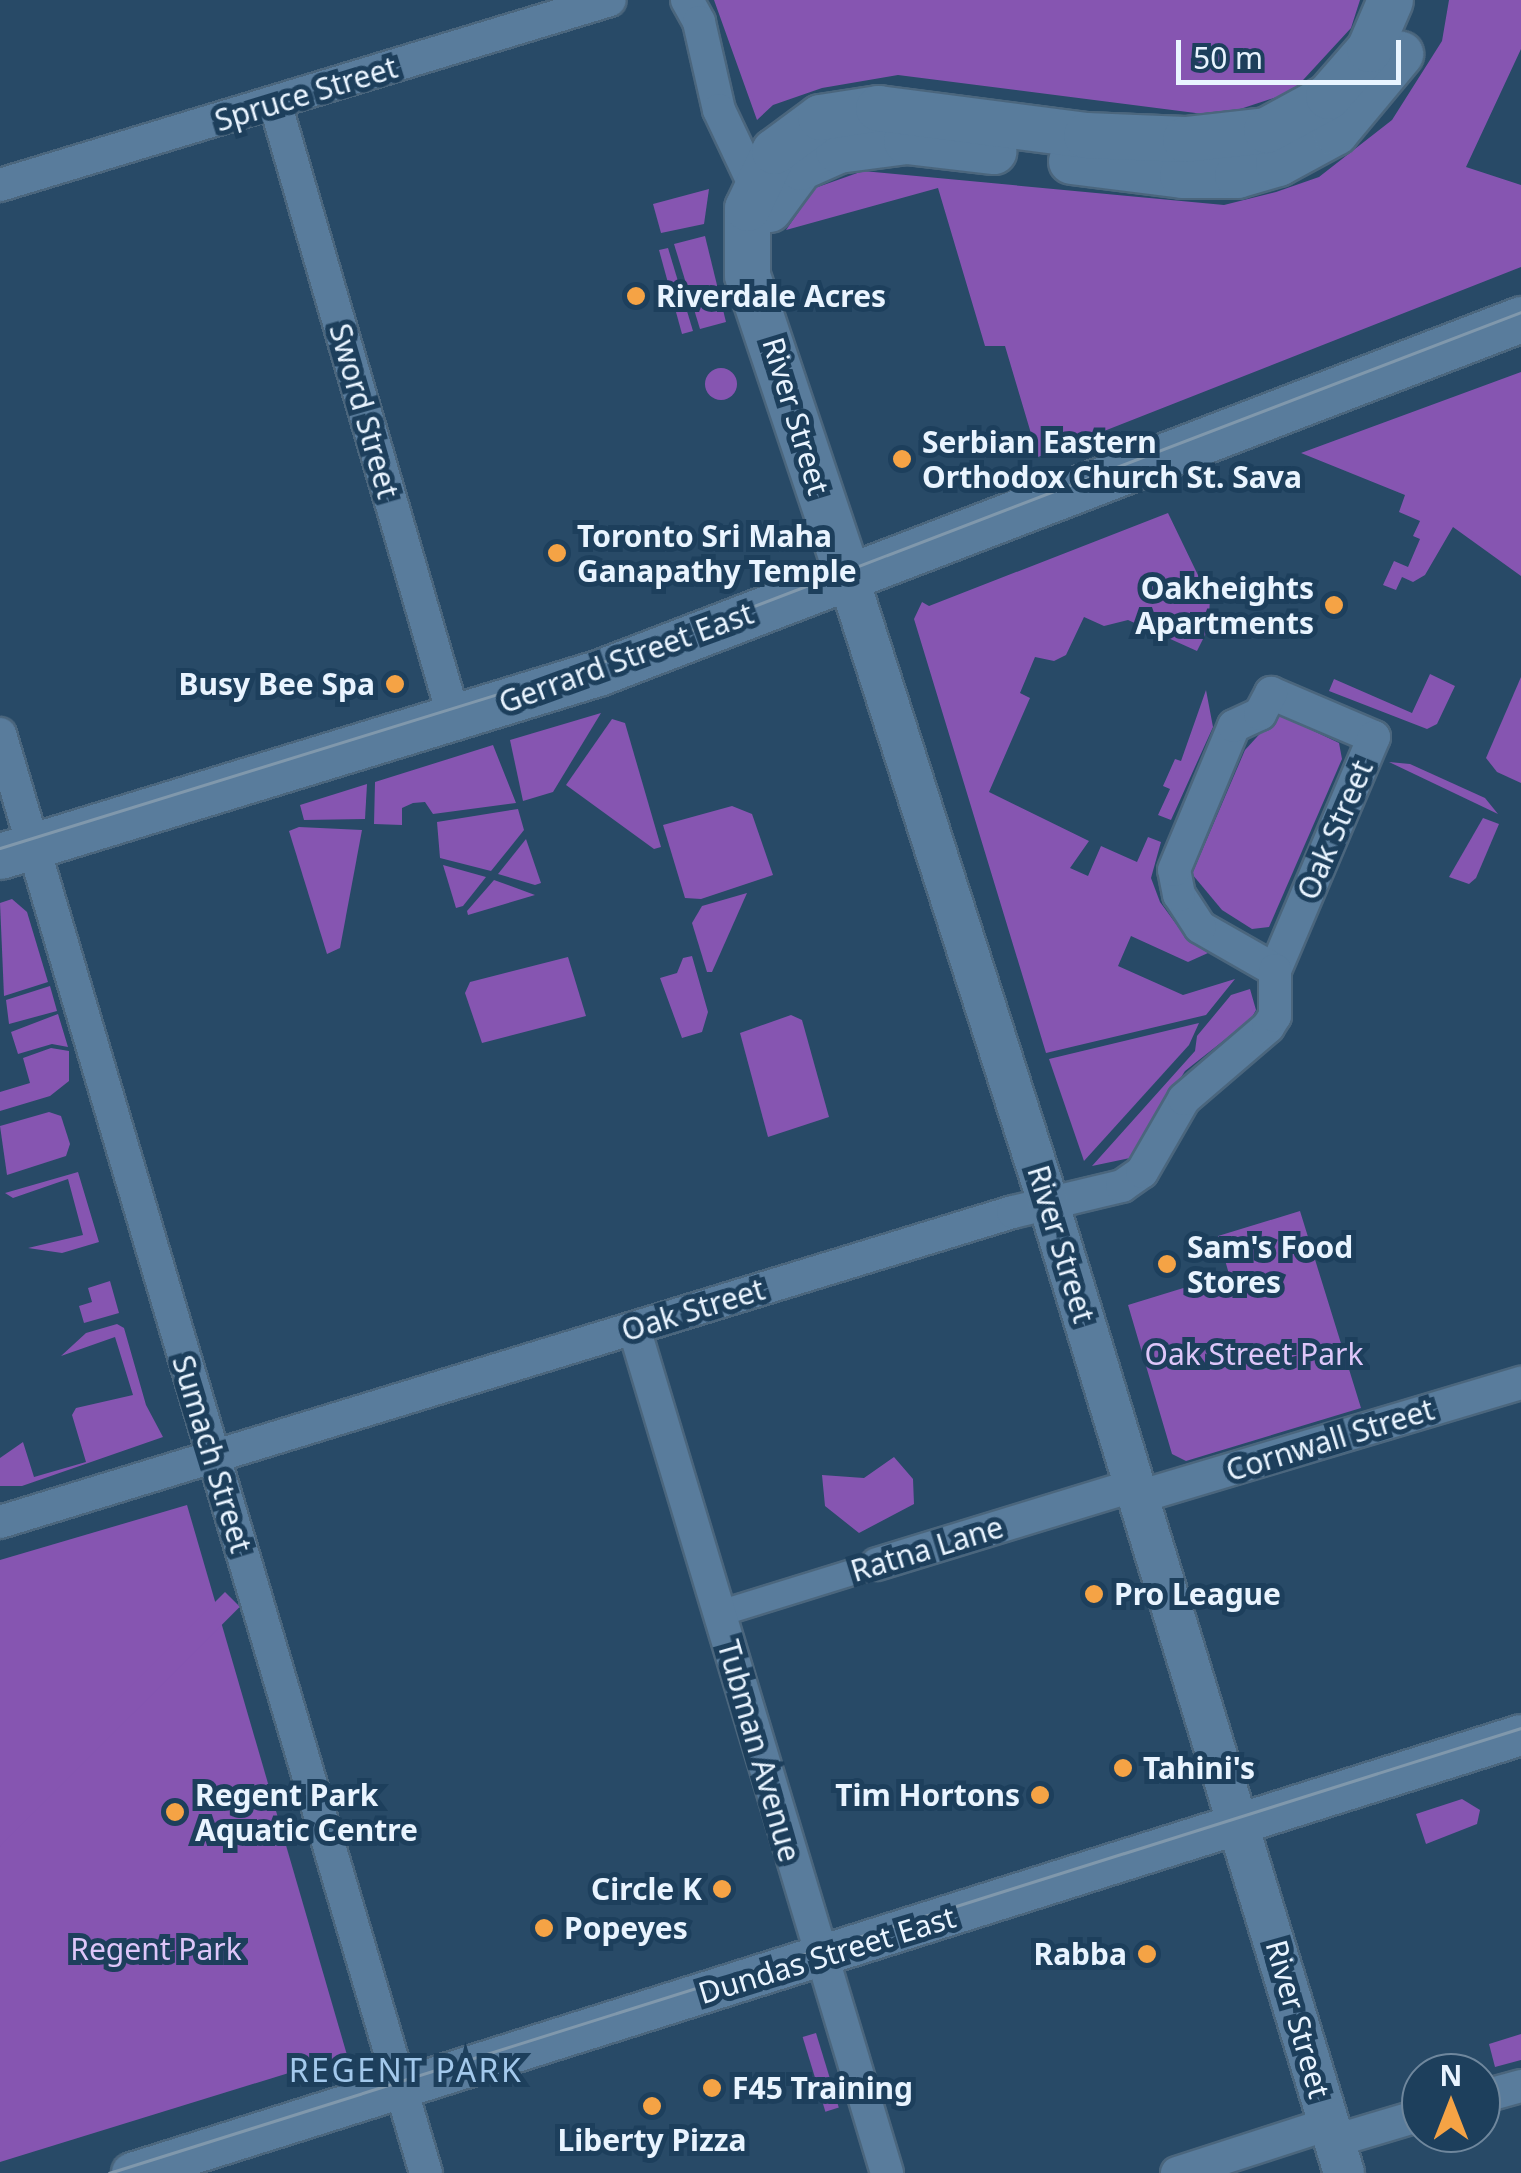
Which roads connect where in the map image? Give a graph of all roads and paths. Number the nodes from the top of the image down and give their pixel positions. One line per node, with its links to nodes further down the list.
1 (610, 0): 5 (street, Spruce Street)
2 (687, 0): 6 (street)
3 (1390, 0): 6 (main road, River Street)
4 (1416, 0): 9 (main road, River Street)
5 (275, 104): 7 (street, Spruce Street); 11 (street, Sword Street)
6 (754, 184): 9 (main road, River Street)
7 (0, 185)
8 (1521, 319): 10 (main road, Gerrard Street East)
9 (766, 320): 10 (main road, River Street)
10 (848, 577): 11 (main road, Gerrard Street East); 15 (street, River Street)
11 (454, 718): 13 (main road, Gerrard Street East)
12 (0, 734): 13 (street, Sumach Street)
13 (16, 851): 18 (street, Sumach Street)
14 (1276, 970): 14 (street, Oak Street); 15 (street, Oak Street)
15 (1048, 1205): 16 (street, Oak Street); 19 (street, River Street)
16 (634, 1328): 18 (street, Oak Street); 22 (street, Tubman Avenue)
17 (1521, 1383): 19 (street, Cornwall Street)
18 (214, 1457): 20 (street, Oak Street); 26 (street, Sumach Street)
19 (1137, 1491): 21 (street, Ratna Lane); 24 (street, River Street)
20 (0, 1522)
21 (878, 1564): 22 (street, Ratna Lane)
22 (719, 1613): 25 (street, Tubman Avenue)
23 (1521, 1735): 24 (street, Dundas Street East)
24 (1240, 1825): 25 (street, Dundas Street East); 28 (street, River Street)
25 (820, 1957): 26 (street, Dundas Street East); 31 (street, Tubman Avenue)
26 (400, 2090): 29 (street, Dundas Street East); 30 (street, Sumach Street)
27 (1401, 2122): 28 (street)
28 (1336, 2146): 32 (street)
29 (132, 2173)
30 (426, 2173)
31 (887, 2173)
32 (1177, 2173)

